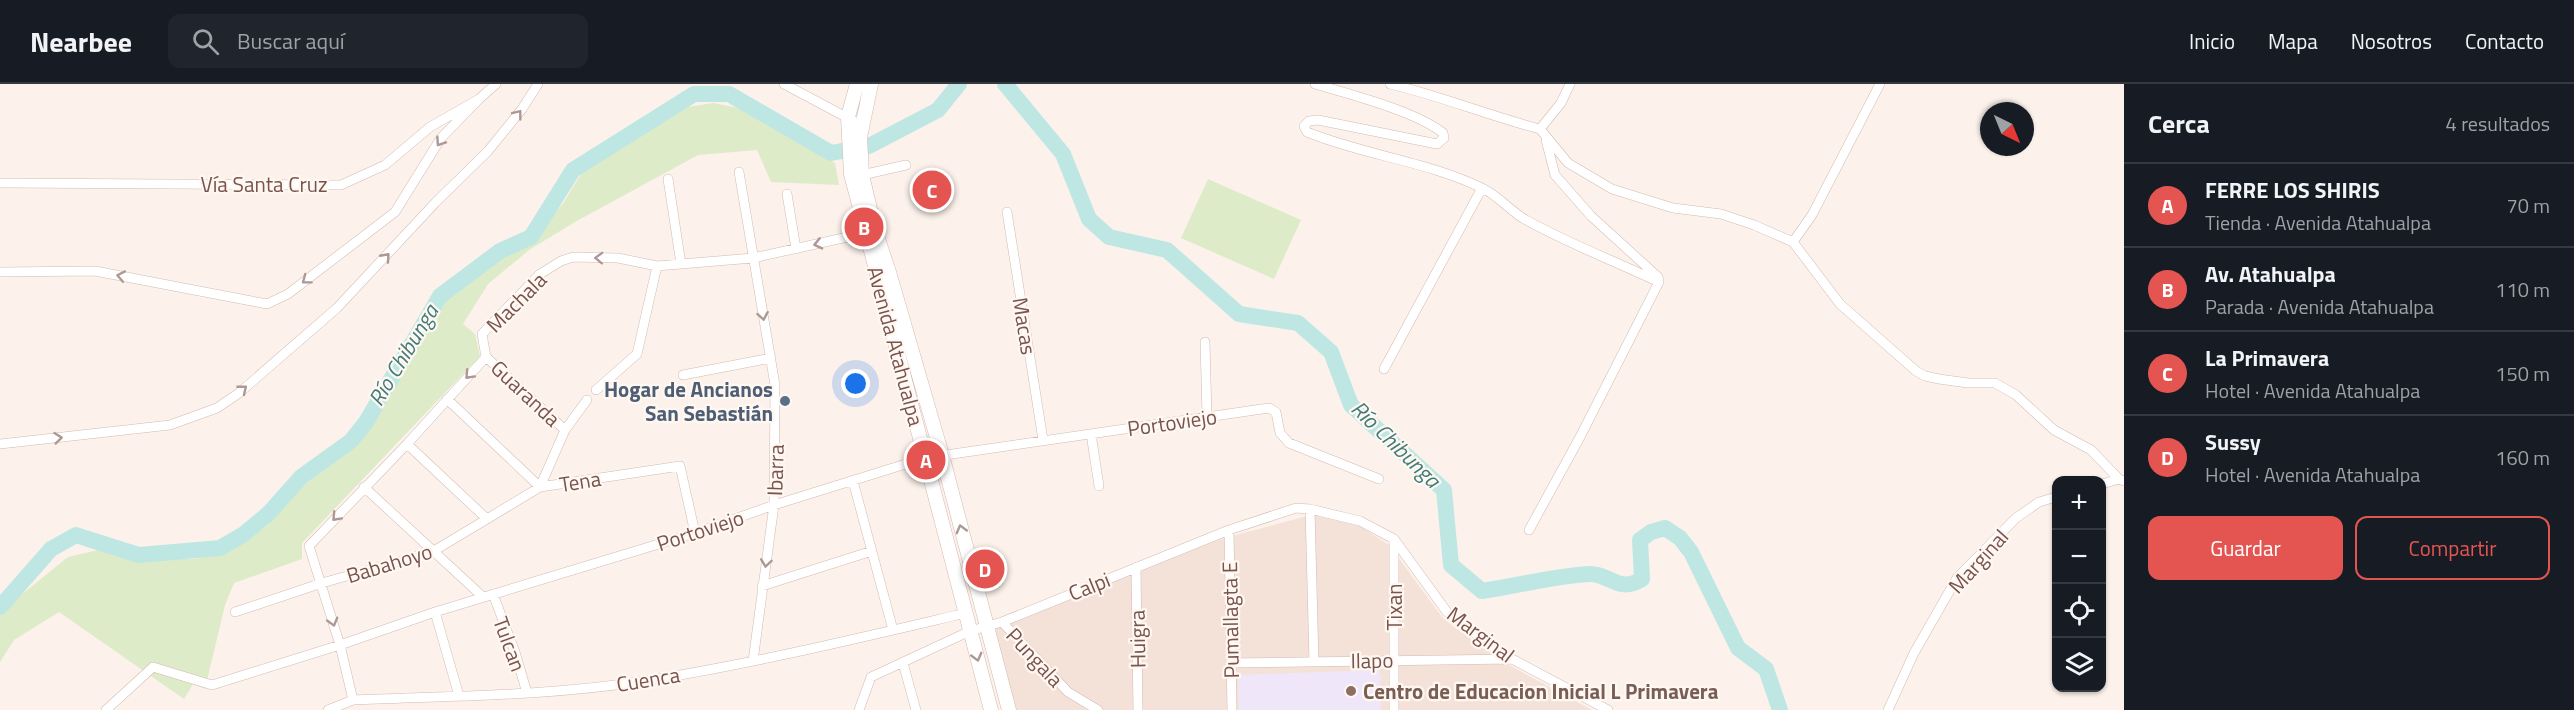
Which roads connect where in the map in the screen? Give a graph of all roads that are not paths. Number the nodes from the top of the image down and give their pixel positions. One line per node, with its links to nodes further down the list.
1 (496, 84): 10 (street, Vía Santa Cruz)
2 (538, 84): 43 (street, one-way to 2)
3 (784, 84): 11 (street)
4 (857, 84): 11 (main road, Avenida Atahualpa)
5 (871, 84): 13 (main road, Avenida Atahualpa)
6 (1315, 84): 20 (street)
7 (1390, 84): 12 (street)
8 (1570, 84): 12 (street)
9 (1880, 84): 24 (street)
10 (479, 99): 19 (street, Vía Santa Cruz); 29 (street, one-way to 29)
11 (848, 117): 13 (main road, Avenida Atahualpa)
12 (1540, 129): 14 (street)
13 (856, 132): 17 (main road, Avenida Atahualpa)
14 (1546, 137): 24 (street); 30 (street)
15 (906, 165): 17 (street)
16 (739, 172): 26 (street, Ibarra)
17 (858, 174): 23 (main road, Avenida Atahualpa)
18 (668, 179): 27 (street)
19 (0, 183)
20 (1482, 188): 30 (street); 34 (street)
21 (787, 194): 25 (street)
22 (1007, 212): 42 (street, Macas)
23 (870, 232): 25 (street, Machala, one-way to 25); 45 (main road, Avenida Atahualpa); 46 (main road, Avenida Atahualpa)
24 (1793, 242): 48 (street)
25 (796, 249): 26 (street, Machala)
26 (753, 258): 27 (street, Machala); 33 (street, Ibarra, one-way to 33)
27 (681, 264): 28 (street, Machala)
28 (657, 266): 32 (street, Machala, one-way to 32); 36 (street)
29 (0, 272)
30 (1659, 282): 59 (street)
31 (1205, 342): 39 (street)
32 (486, 357): 37 (street, Machala, one-way to 37); 40 (street, Guaranda)
33 (771, 358): 35 (street); 55 (street, Ibarra)
34 (1384, 369)
35 (683, 375)
36 (596, 390)
37 (447, 399): 44 (street, Machala); 53 (street, Tena)
38 (586, 400): 40 (street)
39 (1207, 417): 41 (street, Portoviejo); 47 (street, Portoviejo)
40 (565, 430): 53 (street)
41 (1091, 434): 42 (street, Portoviejo); 51 (street)
42 (1043, 440): 45 (street, Portoviejo)
43 (0, 444)
44 (407, 444): 52 (street, Machala); 57 (street)
45 (942, 455): 46 (street, Portoviejo); 73 (main road, Avenida Atahualpa, one-way to 45)
46 (925, 458): 49 (street, Portoviejo); 71 (main road, Avenida Atahualpa)
47 (1378, 479)
48 (2121, 480): 50 (street)
49 (853, 481): 55 (street, Portoviejo); 62 (street)
50 (2106, 483)
51 (1099, 486)
52 (364, 487): 63 (street, Tulcan); 65 (street, Machala, one-way to 65)
53 (540, 487): 57 (street, Babahoyo); 60 (street, Tena)
54 (2052, 498): 97 (street, Marginal)
55 (774, 505): 60 (street, Portoviejo); 66 (street, Ibarra, one-way to 66)
56 (1310, 508): 58 (street, Calpi); 61 (street, Marginal); 80 (street)
57 (487, 519): 63 (street, Babahoyo)
58 (1228, 530): 64 (street, Calpi); 82 (street, Pumallagta E)
59 (1529, 530)
60 (695, 533): 67 (street, Portoviejo)
61 (1394, 539): 77 (street, Marginal); 78 (street, Tixan)
62 (872, 551): 66 (street); 74 (street)
63 (432, 552): 65 (street, Babahoyo); 68 (street, Tulcan)
64 (1136, 567): 72 (street, Calpi); 93 (street, Huigra)
65 (322, 583): 69 (street, Babahoyo); 76 (street, Machala, one-way to 76)
66 (762, 586): 79 (street, Ibarra)
67 (493, 594): 68 (street, Portoviejo); 83 (street, Tulcan)
68 (483, 597): 70 (street, Portoviejo)
69 (235, 612)
70 (435, 612): 76 (street, Portoviejo); 84 (street)
71 (966, 613): 74 (street, Cuenca); 75 (main road, Avenida Atahualpa)
72 (1002, 622): 73 (street, Calpi); 92 (street, Pungala)
73 (986, 626): 75 (street, Calpi); 91 (main road, Avenida Atahualpa)
74 (893, 630): 79 (street, Cuenca)
75 (970, 631): 81 (street, Calpi); 90 (main road, Avenida Atahualpa, one-way to 90)
76 (340, 645): 85 (street, Machala); 86 (street, Portoviejo)
77 (1512, 659): 78 (street, Ilapo); 96 (street, Marginal)
78 (1394, 660): 80 (street, Ilapo); 95 (street, Tixan)
79 (753, 661): 83 (street, Cuenca)
80 (1314, 662): 82 (street, Ilapo)
81 (903, 663): 88 (street, Calpi); 89 (street)
82 (1231, 663): 94 (street, Pumallagta E)
83 (527, 693): 84 (street, Cuenca)
84 (459, 696): 85 (street, Cuenca)
85 (353, 700): 87 (street, Cuenca)
86 (106, 710)
87 (328, 710)
88 (859, 710)
89 (916, 710)
90 (991, 710)
91 (1009, 710)
92 (1098, 710)
93 (1138, 710)
94 (1232, 710)
95 (1394, 710)
96 (1608, 710)
97 (1888, 710)

